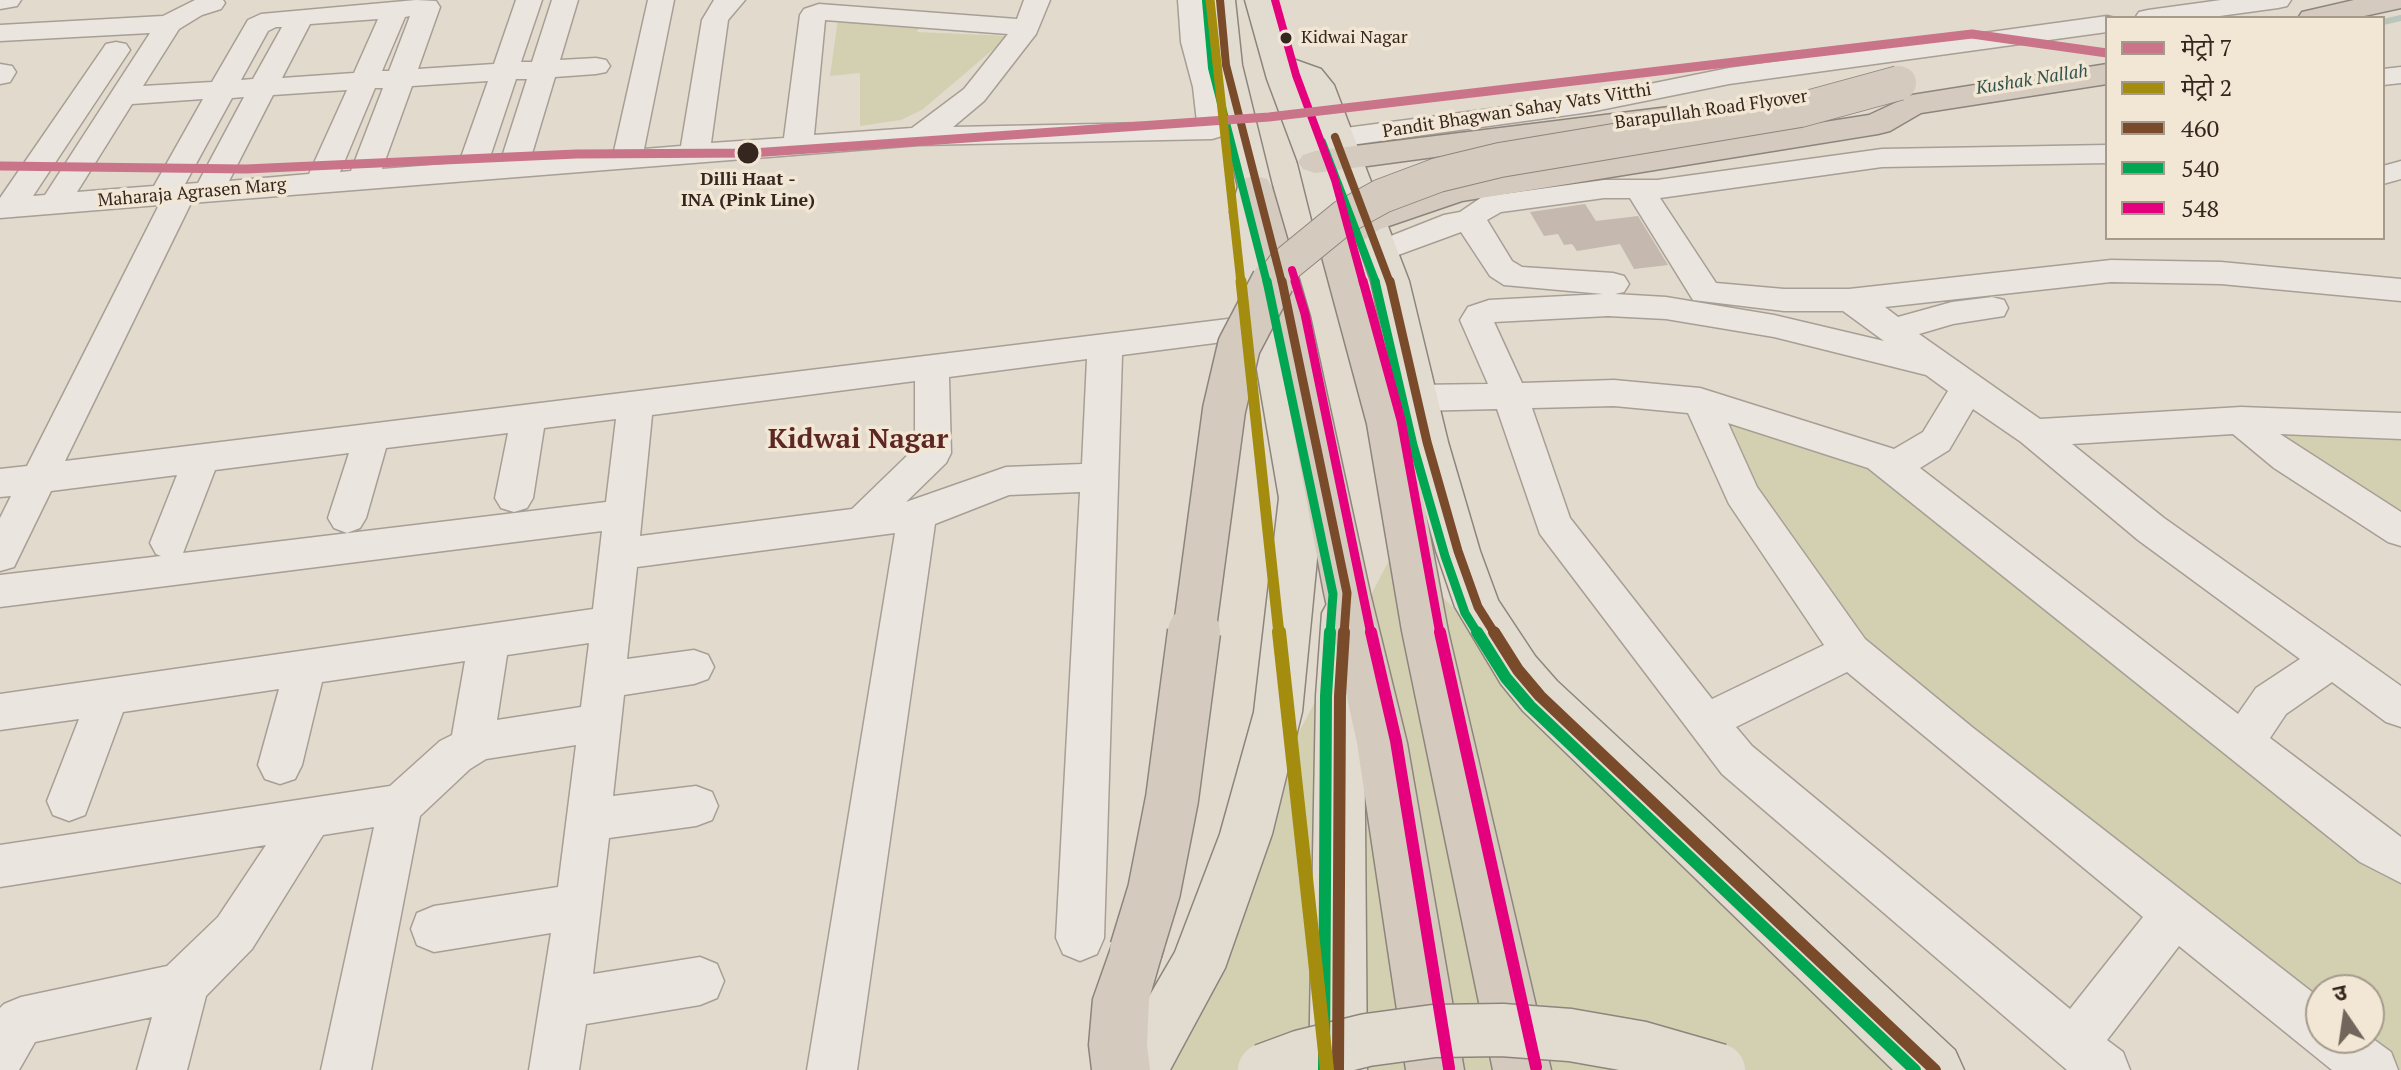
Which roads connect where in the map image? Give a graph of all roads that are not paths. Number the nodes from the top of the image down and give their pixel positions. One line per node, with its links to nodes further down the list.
1 (8, 0): 11 (street)
2 (529, 0): 26 (street)
3 (565, 0): 25 (street)
4 (661, 0): 41 (street)
5 (1037, 0): 20 (street)
6 (1191, 0): 35 (street)
7 (1220, 0): 34 (main road)
8 (1260, 0): 38 (main road)
9 (2278, 0): 15 (street)
10 (2396, 0): 16 (highway)
11 (0, 1)
12 (726, 1): 39 (street)
13 (212, 3): 18 (street)
14 (395, 10): 17 (street); 28 (street); 29 (street)
15 (2162, 16)
16 (2322, 16)
17 (300, 17): 31 (street); 32 (street)
18 (169, 24): 21 (street); 33 (street)
19 (2105, 24): 38 (street, Pandit Bhagwan Sahay Vats Vitthi)
20 (1027, 28): 36 (street); 37 (street)
21 (0, 33)
22 (116, 50): 50 (street)
23 (2105, 52): 30 (highway, Barapullah Road Flyover)
24 (596, 66): 25 (street)
25 (544, 70): 26 (street); 42 (street)
26 (503, 72): 28 (street); 43 (street)
27 (2105, 74): 52 (highway, Barapullah Road Flyover)
28 (402, 79): 29 (street); 44 (street)
29 (362, 82): 31 (street); 45 (street)
30 (1899, 83): 38 (highway, Barapullah Road Flyover, bridge); 128 (highway, bridge)
31 (262, 88): 32 (street); 46 (street)
32 (222, 90): 33 (street); 46 (street)
33 (124, 96): 49 (street)
34 (1238, 108): 35 (street); 47 (main road)
35 (1212, 130): 36 (street, Maharaja Agrasen Marg)
36 (919, 136): 37 (street, Maharaja Agrasen Marg)
37 (798, 145): 39 (street, Maharaja Agrasen Marg)
38 (1325, 150): 52 (main road)
39 (695, 153): 41 (street, Maharaja Agrasen Marg)
40 (2105, 154): 48 (street)
41 (627, 158): 42 (street, Maharaja Agrasen Marg)
42 (515, 159): 43 (street, Maharaja Agrasen Marg)
43 (474, 162): 44 (street, Maharaja Agrasen Marg)
44 (366, 170): 45 (street, Maharaja Agrasen Marg)
45 (324, 173): 46 (street, Maharaja Agrasen Marg)
46 (189, 186): 49 (street, Maharaja Agrasen Marg); 77 (street)
47 (1255, 187): 59 (main road); 89 (highway)
48 (1640, 190): 51 (street); 55 (street)
49 (63, 191): 50 (street, Maharaja Agrasen Marg)
50 (11, 207)
51 (1468, 222): 52 (street); 55 (street)
52 (1361, 238): 68 (main road); 68 (highway)
53 (2401, 270): 56 (street)
54 (2401, 290): 57 (street)
55 (1705, 292): 56 (street)
56 (1743, 295): 57 (street)
57 (1849, 300): 60 (street)
58 (2401, 309): 60 (street)
59 (1269, 325): 61 (street); 129 (main road)
60 (1897, 333): 63 (street)
61 (1105, 345): 62 (street); 76 (street)
62 (932, 366): 67 (street); 82 (street)
63 (1937, 366): 64 (street); 65 (street)
64 (1506, 386): 66 (street); 68 (street); 87 (street)
65 (1968, 388): 72 (street); 75 (street)
66 (1700, 401): 75 (street); 93 (street)
67 (636, 402): 69 (street); 84 (street)
68 (1405, 402): 133 (highway); 135 (main road)
69 (529, 415): 73 (street); 79 (street)
70 (2241, 420): 71 (street); 72 (street); 83 (street)
71 (2401, 426)
72 (2034, 433): 94 (street)
73 (372, 435): 74 (street); 81 (street)
74 (202, 457): 77 (street); 85 (street)
75 (1893, 467): 103 (street)
76 (1101, 477): 80 (street); 116 (street)
77 (38, 478): 78 (street); 86 (street)
78 (0, 483)
79 (514, 498)
80 (917, 515): 82 (street); 127 (street)
81 (347, 518)
82 (860, 524): 84 (street)
83 (2401, 531)
84 (621, 534): 88 (street); 90 (street)
85 (169, 543)
86 (0, 556)
87 (1590, 574): 91 (street); 101 (street)
88 (0, 591)
89 (1347, 593): 131 (main road); 132 (highway)
90 (611, 623): 92 (street); 97 (street)
91 (1603, 625)
92 (489, 641): 96 (street); 104 (street)
93 (1851, 651): 101 (street); 114 (street)
94 (2331, 660): 98 (street); 103 (street)
95 (694, 667): 97 (street)
96 (305, 668): 99 (street); 105 (street)
97 (605, 680): 102 (street)
98 (2394, 693)
99 (108, 697): 100 (street); 106 (street)
100 (0, 712)
101 (1705, 722): 123 (street)
102 (600, 723): 104 (street); 110 (street)
103 (2243, 742): 111 (street)
104 (471, 746): 108 (street)
105 (280, 765)
106 (69, 801)
107 (696, 806): 110 (street)
108 (397, 808): 109 (street); 125 (street)
109 (310, 817): 112 (street); 118 (street)
110 (589, 820): 113 (street)
111 (2401, 862)
112 (0, 866)
113 (579, 906): 115 (street); 119 (street)
114 (2175, 913): 120 (street); 123 (street)
115 (434, 929)
116 (1080, 938)
117 (700, 981): 119 (street)
118 (176, 990): 121 (street); 124 (street)
119 (564, 1003): 126 (street)
120 (2305, 1017)
121 (7, 1029)
122 (2352, 1054): 136 (street)
123 (2089, 1057)
124 (162, 1070)
125 (346, 1070)
126 (554, 1070)
127 (832, 1070)
128 (1121, 1070)
129 (1138, 1070)
130 (1264, 1070): 134 (main road, bridge)
131 (1338, 1070)
132 (1435, 1070)
133 (1522, 1070)
134 (1719, 1070)
135 (1935, 1070)
136 (2373, 1070)

